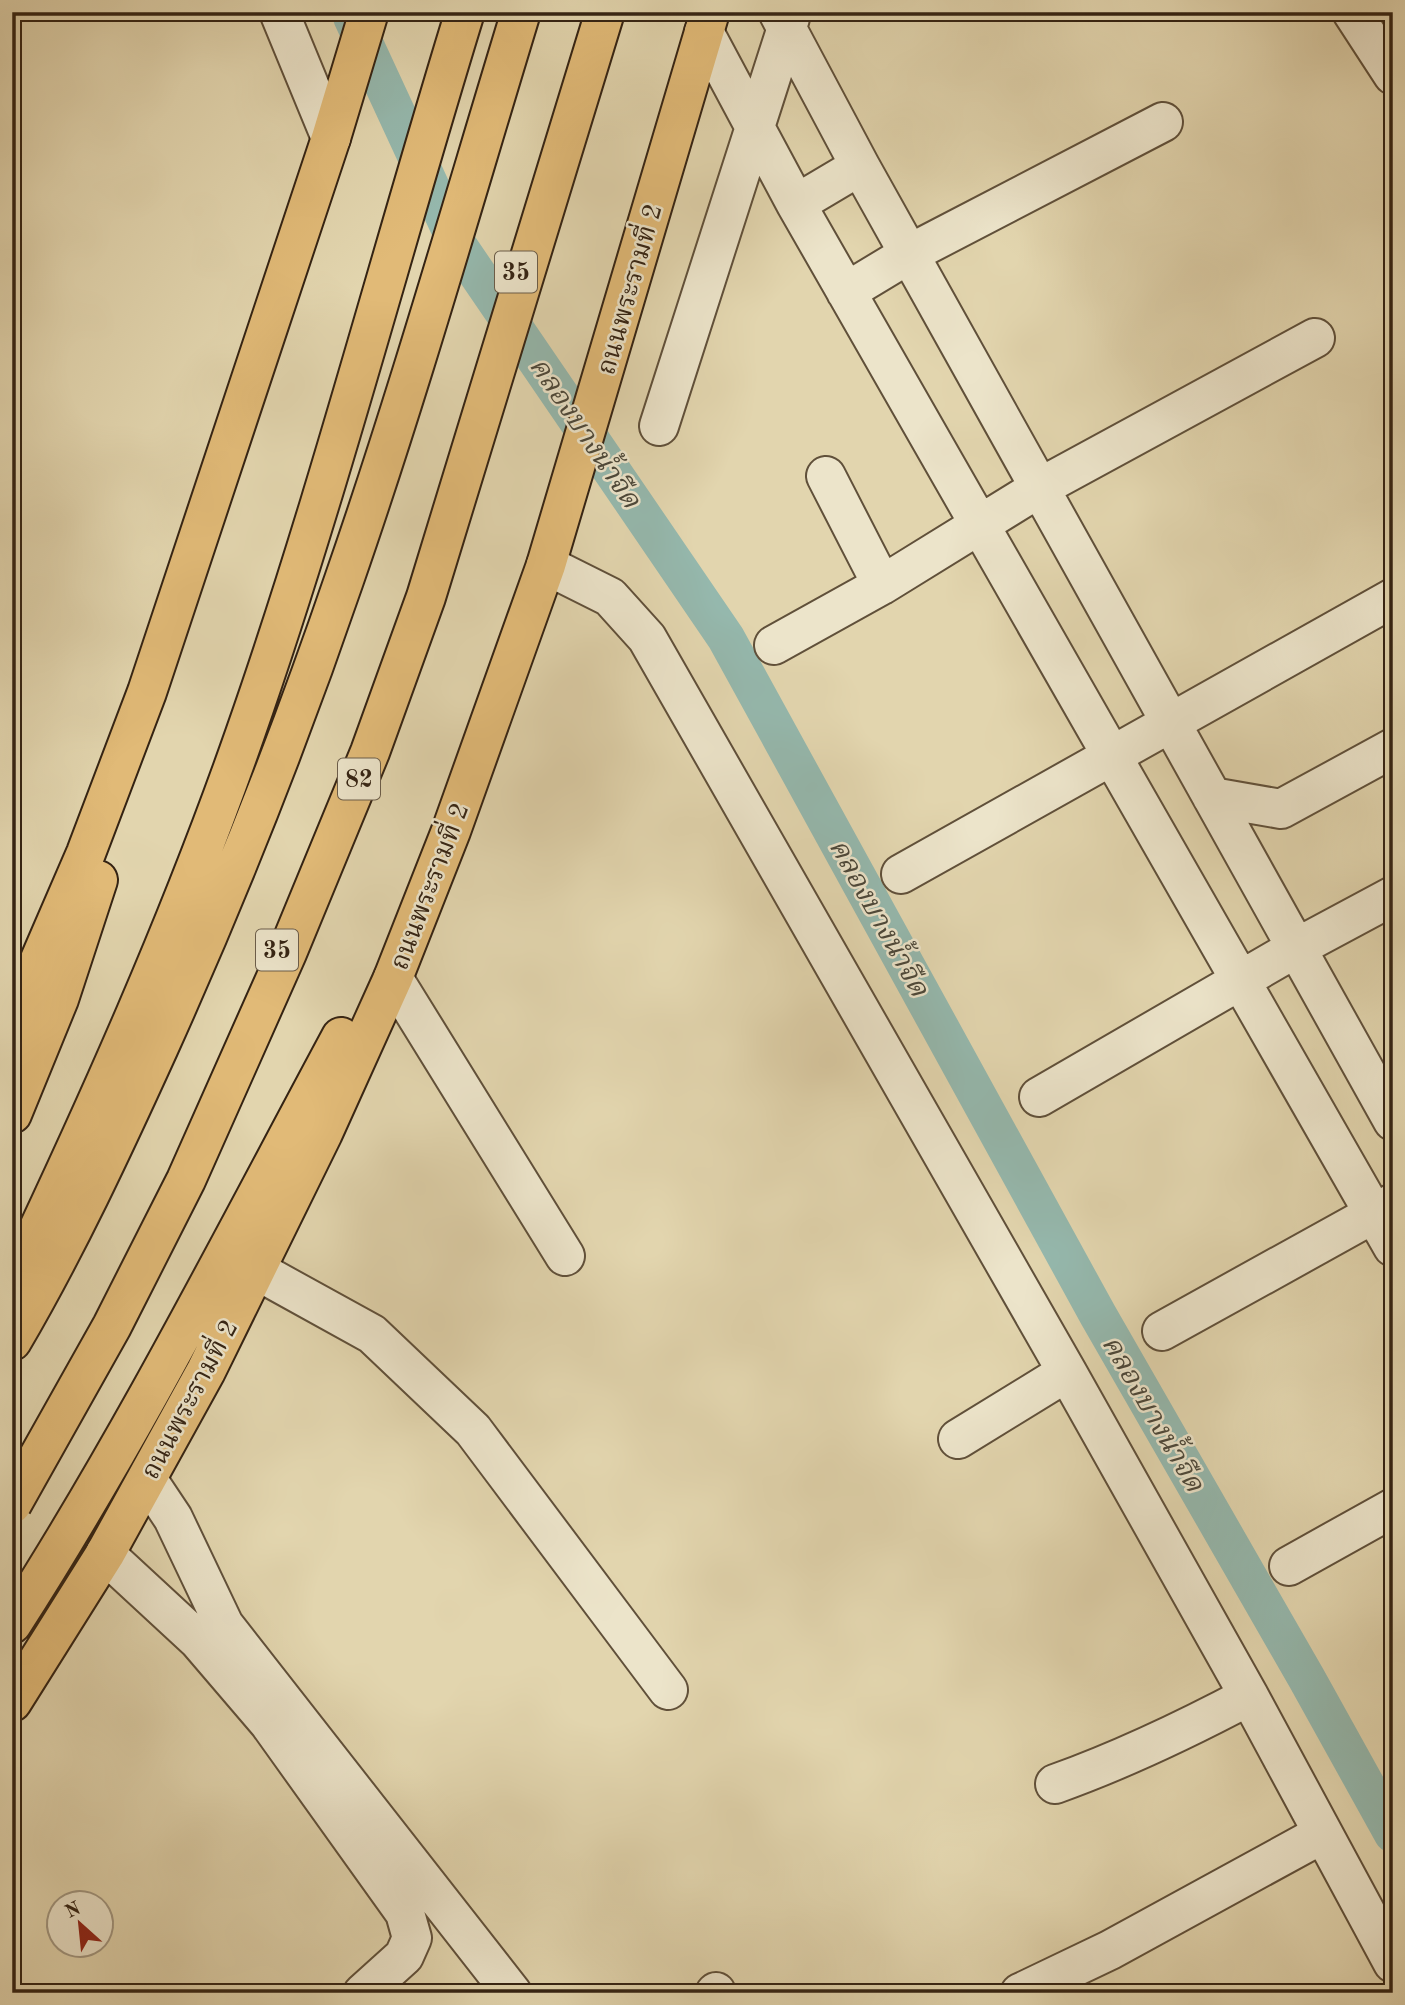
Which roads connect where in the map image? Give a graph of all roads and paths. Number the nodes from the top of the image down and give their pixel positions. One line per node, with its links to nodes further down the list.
1 (279, 12): 13 (street)
2 (369, 12): 13 (main road)
3 (465, 12): 46 (main road)
4 (521, 12): 48 (main road)
5 (594, 12): 54 (main road, 35)
6 (605, 12): 52 (main road, 82, bridge)
7 (1352, 12): 10 (street)
8 (785, 18): 12 (street); 14 (street)
9 (707, 22): 12 (street); 23 (main road, ถนนพระรามที่ 2)
10 (1393, 75)
11 (1163, 122): 16 (street)
12 (756, 125): 15 (street); 19 (street)
13 (331, 138): 27 (main road)
14 (860, 166): 15 (street); 16 (street)
15 (796, 204): 17 (street)
16 (909, 254): 17 (street); 21 (street)
17 (846, 292): 22 (street)
18 (1315, 338): 21 (street)
19 (659, 426)
20 (826, 476): 24 (street)
21 (1039, 488): 22 (street); 28 (street)
22 (979, 524): 24 (street); 30 (street)
23 (546, 565): 32 (main road, ถนนพระรามที่ 2); 49 (street)
24 (882, 584): 26 (street)
25 (1393, 598): 28 (street)
26 (774, 645)
27 (147, 692): 38 (main road); 40 (main road)
28 (1170, 722): 30 (street); 31 (street)
29 (1393, 748): 31 (street)
30 (1112, 756): 33 (street); 37 (street)
31 (1212, 797): 35 (street)
32 (451, 831): 36 (main road, ถนนพระรามที่ 2); 57 (main road)
33 (901, 874)
34 (1393, 896): 35 (street)
35 (1296, 948): 37 (street); 41 (street)
36 (393, 978): 44 (street); 45 (main road, ถนนพระรามที่ 2)
37 (1241, 981): 39 (street); 42 (street)
38 (12, 1024)
39 (1039, 1097)
40 (12, 1114)
41 (1393, 1121)
42 (1384, 1209): 43 (street); 47 (street)
43 (1393, 1247)
44 (565, 1256)
45 (256, 1270): 51 (main road, ถนนพระรามที่ 2); 58 (street)
46 (12, 1285)
47 (1162, 1331)
48 (12, 1341)
49 (1067, 1372): 50 (street); 59 (street)
50 (958, 1439)
51 (147, 1479): 55 (main road, ถนนพระรามที่ 2); 65 (street)
52 (12, 1504)
53 (1393, 1508): 56 (street)
54 (12, 1513)
55 (105, 1554): 60 (main road, ถนนพระรามที่ 2); 64 (street)
56 (1289, 1566)
57 (12, 1625)
58 (667, 1690)
59 (1249, 1696): 61 (street); 62 (street)
60 (12, 1702)
61 (1055, 1784)
62 (1322, 1834): 63 (street); 66 (street)
63 (1393, 1962)
64 (363, 1993)
65 (512, 1993)
66 (1020, 1993)

